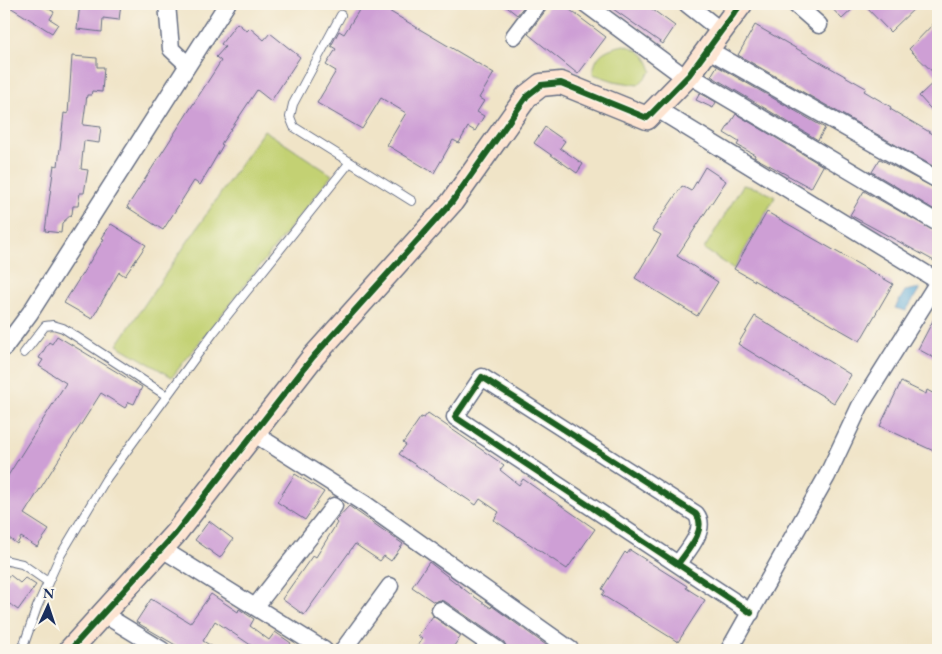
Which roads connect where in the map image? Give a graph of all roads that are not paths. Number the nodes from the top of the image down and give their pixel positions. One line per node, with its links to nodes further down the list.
1 (167, 4): 13 (street)
2 (227, 4): 13 (street)
3 (538, 4): 11 (street)
4 (586, 4): 14 (street)
5 (687, 4): 10 (street)
6 (741, 4): 10 (street)
7 (795, 4): 9 (street)
8 (341, 15): 16 (lane)
9 (819, 26)
10 (721, 30): 12 (street)
11 (514, 36)
12 (707, 49): 14 (street); 17 (street)
13 (188, 64): 21 (street)
14 (688, 77): 15 (street); 19 (street)
15 (657, 109): 20 (street); 24 (street)
16 (350, 162): 18 (lane); 23 (lane)
17 (938, 180)
18 (412, 201)
19 (938, 223)
20 (938, 282): 33 (street)
21 (4, 348)
22 (24, 352): 23 (lane)
23 (168, 396): 29 (lane)
24 (253, 433): 26 (street); 41 (street)
25 (334, 506): 31 (street)
26 (162, 549): 31 (street); 37 (street)
27 (4, 560): 29 (lane)
28 (678, 564): 28 (street); 33 (street)
29 (48, 582): 36 (lane)
30 (390, 586): 39 (street)
31 (255, 607): 38 (street)
32 (440, 610): 40 (street)
33 (751, 613): 42 (street)
34 (114, 620): 35 (street)
35 (153, 648)
36 (22, 650)
37 (70, 650)
38 (324, 650)
39 (344, 650)
40 (498, 650)
41 (571, 650)
42 (729, 650)

